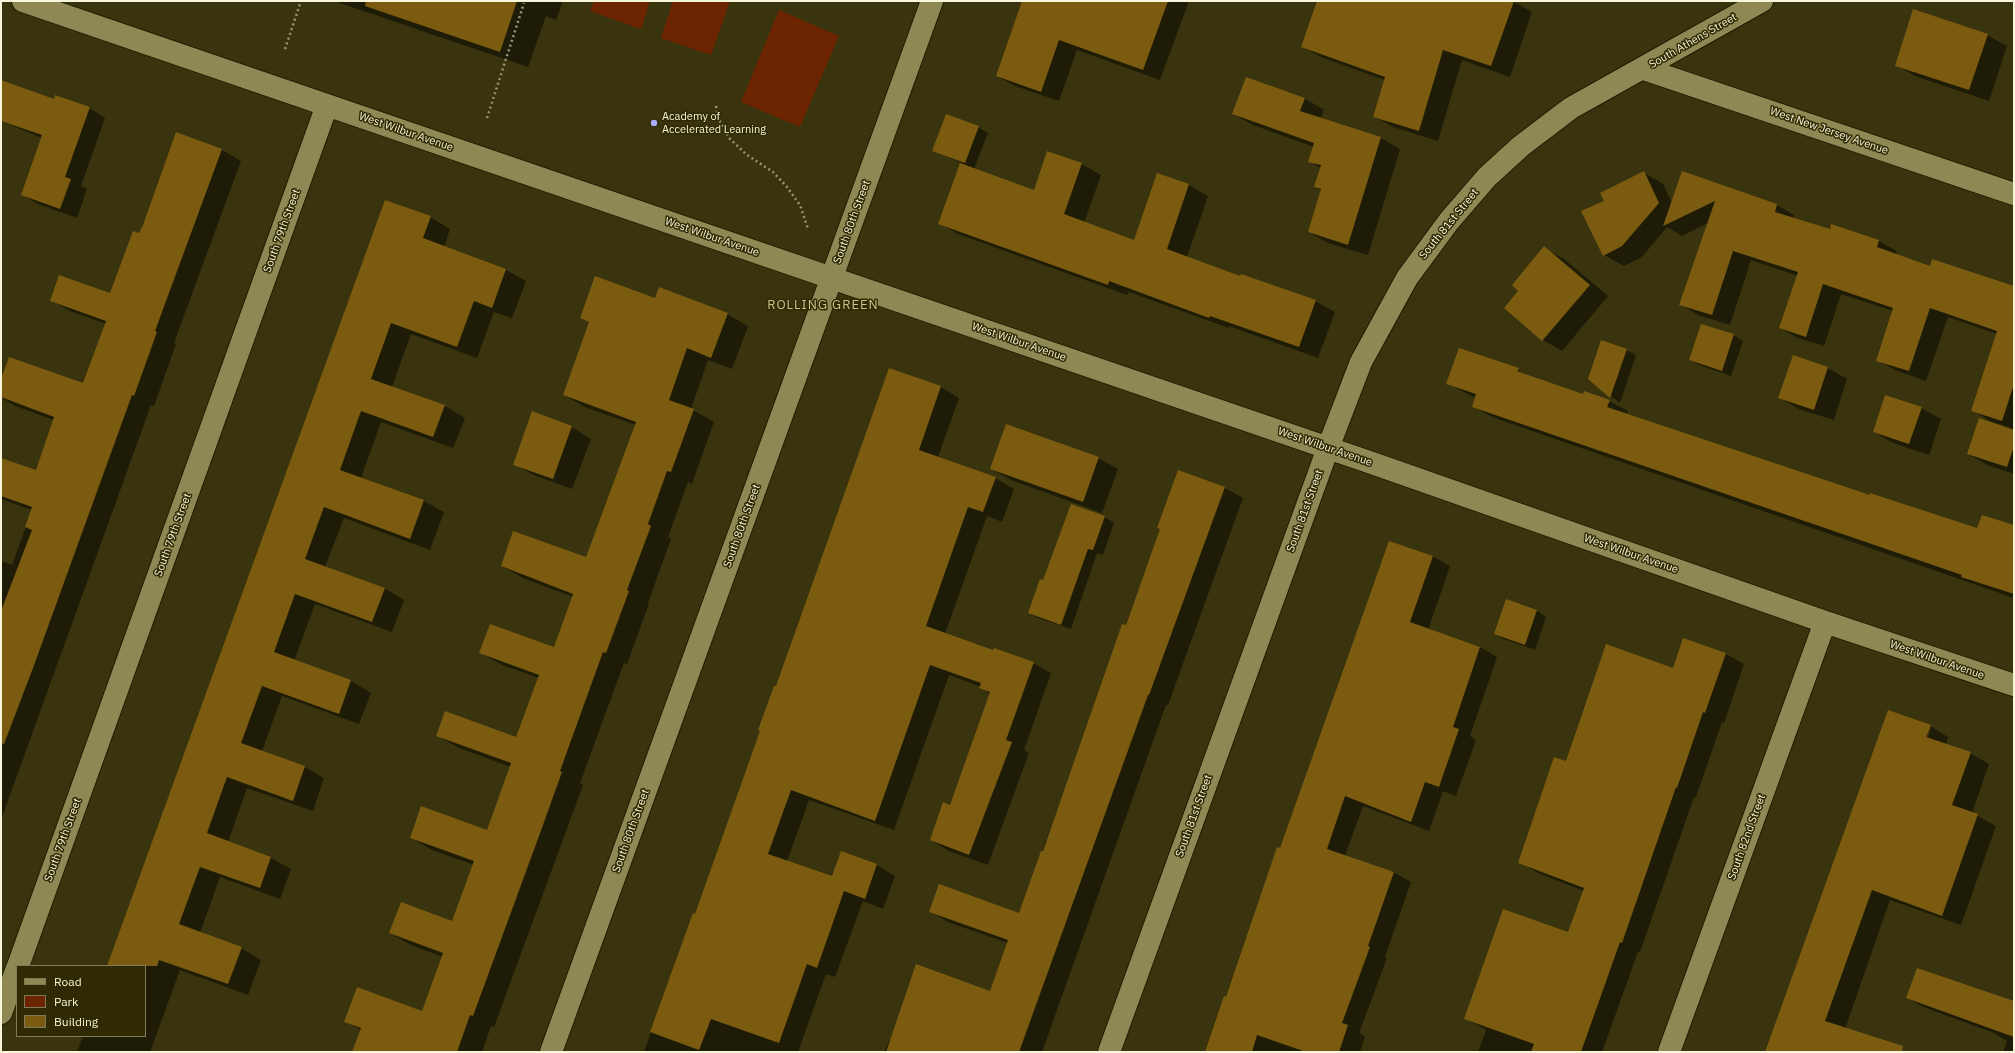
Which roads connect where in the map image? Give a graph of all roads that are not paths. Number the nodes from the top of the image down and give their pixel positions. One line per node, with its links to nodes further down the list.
1 (23, 1): 5 (street, West Wilbur Avenue)
2 (932, 1): 7 (street, South 80th Street)
3 (1762, 1): 4 (street, South Athens Street)
4 (1644, 69): 6 (street, West New Jersey Avenue); 8 (street, South 81st Street)
5 (327, 105): 7 (street, West Wilbur Avenue); 11 (street, South 79th Street)
6 (2014, 194)
7 (832, 278): 8 (street, West Wilbur Avenue); 14 (street, South 80th Street)
8 (1328, 448): 9 (street, West Wilbur Avenue); 15 (street, South 81st Street)
9 (1824, 622): 10 (street, West Wilbur Avenue); 16 (street, South 82nd Street)
10 (2014, 685)
11 (18, 965)
12 (16, 970): 13 (street, South 79th Street)
13 (1, 1013)
14 (551, 1052)
15 (1109, 1052)
16 (1669, 1052)

